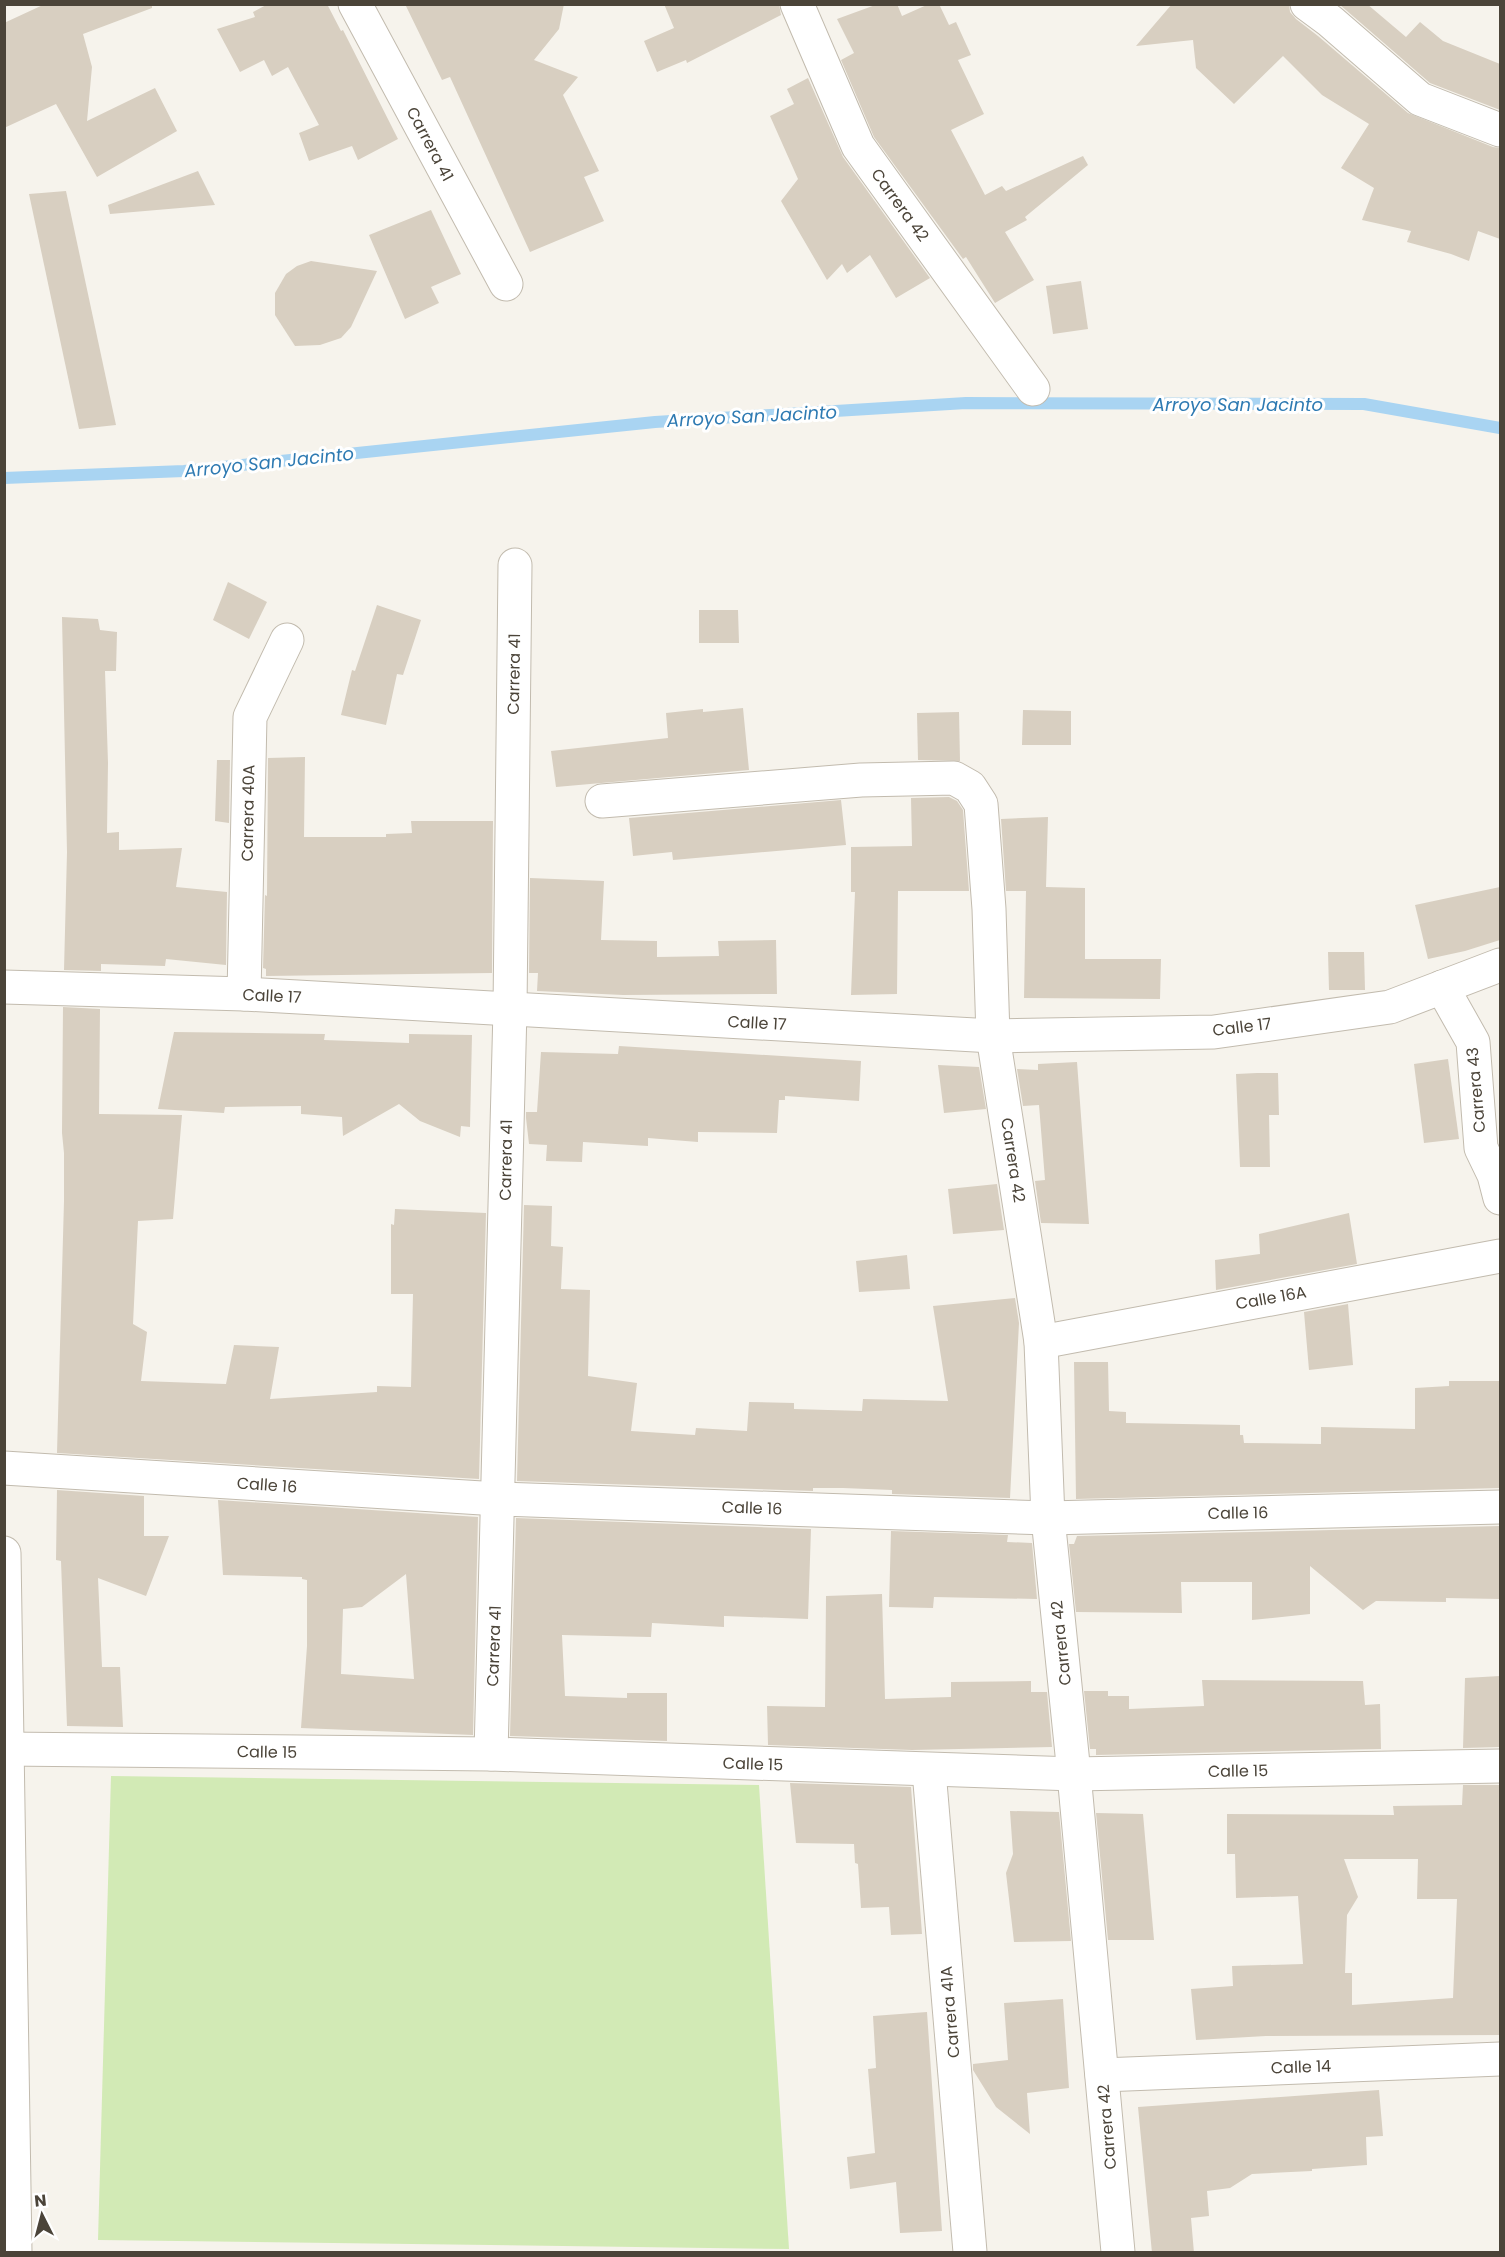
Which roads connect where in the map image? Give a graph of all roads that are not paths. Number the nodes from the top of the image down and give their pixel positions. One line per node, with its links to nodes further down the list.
1 (355, 4): 5 (street, Carrera 41)
2 (797, 4): 6 (street, Carrera 42)
3 (1307, 4): 4 (street)
4 (1500, 130)
5 (506, 284)
6 (1033, 389)
7 (515, 565): 14 (street, Carrera 41)
8 (287, 640): 13 (street, Carrera 40A)
9 (602, 801): 15 (street, Carrera 42)
10 (1500, 965): 12 (street, Calle 17)
11 (4, 987): 13 (street, Calle 17)
12 (1442, 987): 15 (street, Calle 17); 16 (street, Carrera 43)
13 (244, 994): 14 (street, Calle 17)
14 (510, 1009): 15 (street, Calle 17); 20 (street, Carrera 41)
15 (993, 1036): 18 (street, Carrera 42)
16 (1500, 1198)
17 (1500, 1256): 18 (street, Calle 16A)
18 (1041, 1342): 22 (street, Carrera 42)
19 (4, 1468): 20 (street, Calle 16)
20 (498, 1499): 22 (street, Calle 16); 25 (street, Carrera 41)
21 (1500, 1507): 22 (street, Calle 16)
22 (1048, 1518): 28 (street, Carrera 42)
23 (4, 1553): 24 (street)
24 (7, 1749): 25 (street, Calle 15); 31 (street)
25 (491, 1754): 27 (street, Calle 15)
26 (1500, 1766): 28 (street, Calle 15)
27 (929, 1771): 28 (street, Calle 15); 32 (street, Carrera 41A)
28 (1074, 1774): 30 (street, Carrera 42)
29 (1500, 2059): 30 (street, Calle 14)
30 (1102, 2075): 33 (street, Carrera 42)
31 (15, 2253)
32 (970, 2253)
33 (1118, 2253)

